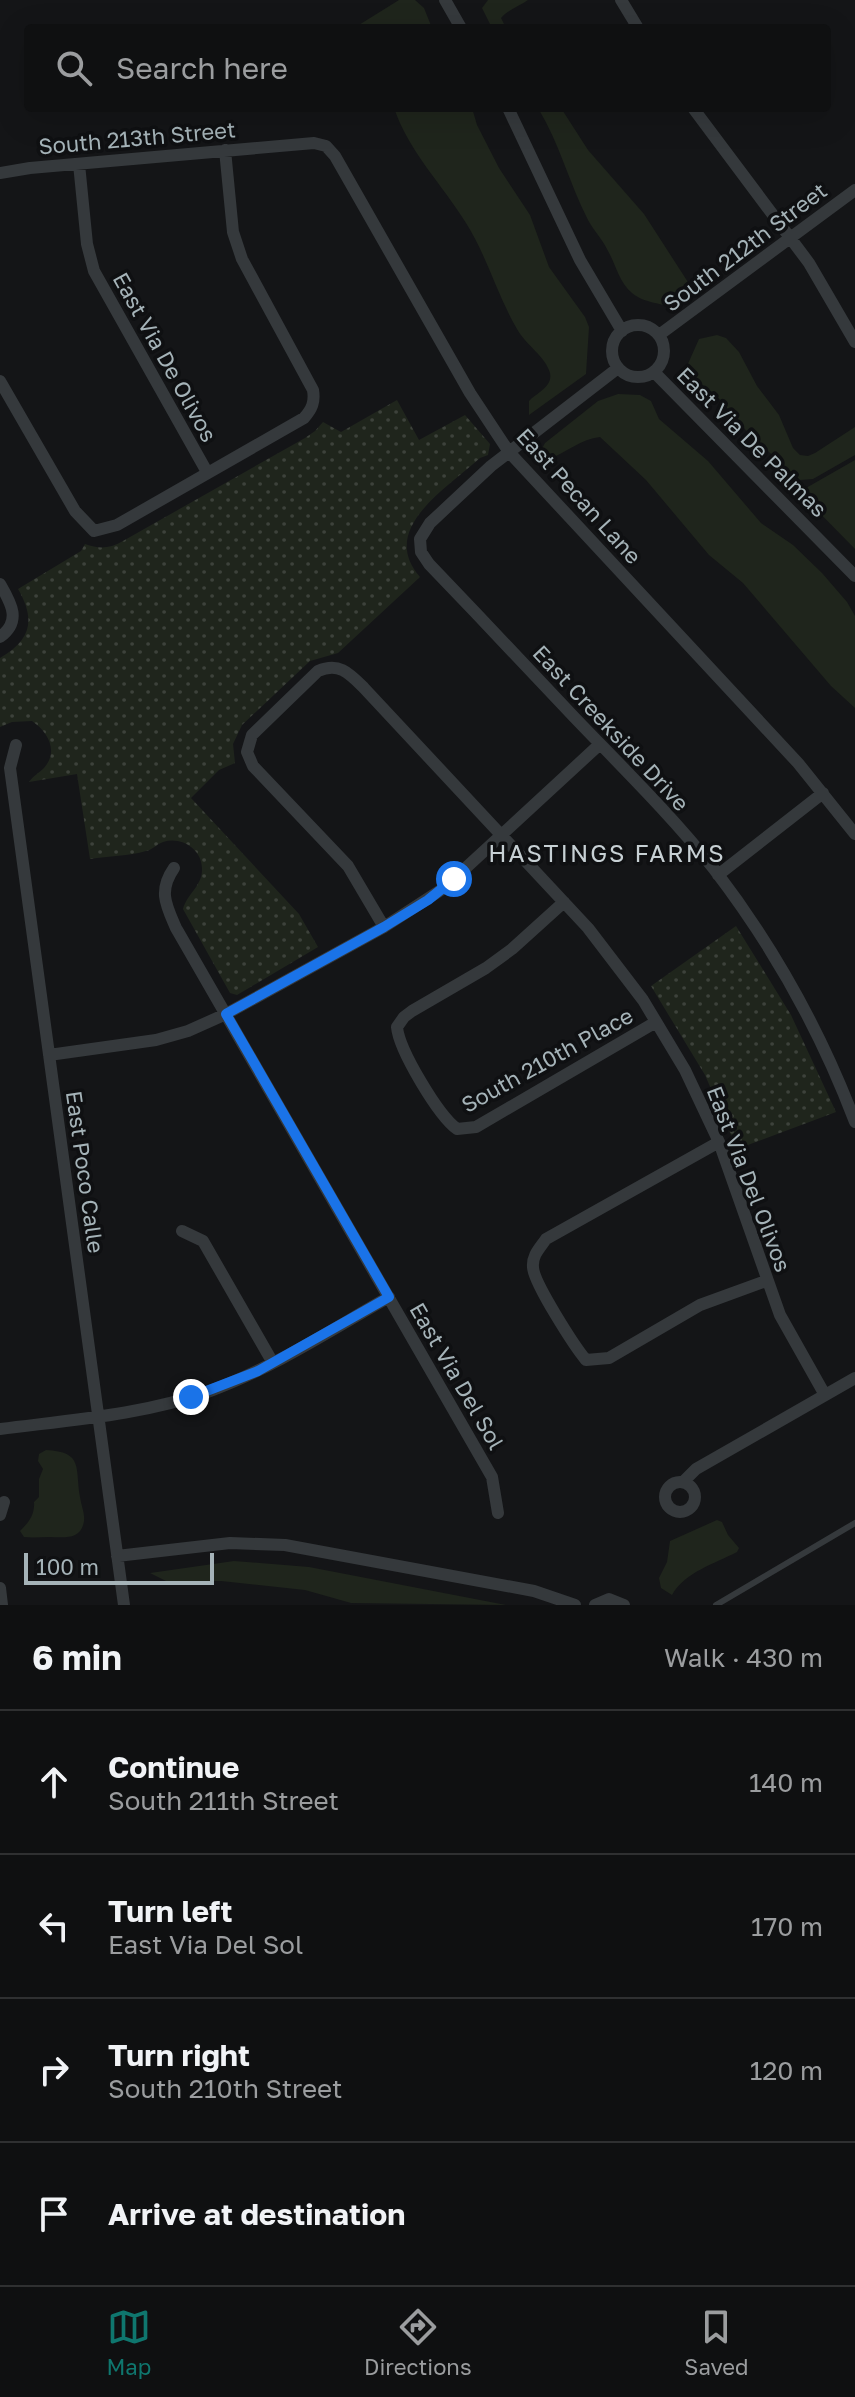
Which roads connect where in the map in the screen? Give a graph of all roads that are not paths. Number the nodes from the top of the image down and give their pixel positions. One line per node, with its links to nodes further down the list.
1 (445, 0): 3 (street)
2 (621, 0): 4 (street)
3 (459, 24)
4 (636, 24)
5 (510, 112): 13 (street)
6 (696, 112): 12 (street)
7 (326, 146): 8 (street, South 213th Street); 19 (street, East Pecan Lane)
8 (225, 150): 9 (street, South 213th Street); 20 (street)
9 (79, 164): 10 (street, South 213th Street); 20 (street, East Via De Olivos)
10 (0, 173)
11 (855, 190): 12 (street, South 212th Street)
12 (791, 238): 14 (street, South 212th Street); 15 (street)
13 (622, 331): 14 (street); 16 (street)
14 (659, 335): 17 (street, East Via De Palmas)
15 (855, 342)
16 (618, 368): 17 (street, East Via De Palmas); 19 (street)
17 (654, 372): 21 (street, East Via De Palmas)
18 (0, 381): 20 (street)
19 (509, 452): 24 (street, East Creekside Drive); 26 (street, East Pecan Lane)
20 (207, 472)
21 (855, 576)
22 (0, 584): 23 (street)
23 (0, 637)
24 (600, 744): 27 (street); 30 (street, East Creekside Drive)
25 (16, 745): 35 (street, East Poco Calle)
26 (823, 793): 28 (street, East Pecan Lane); 30 (street)
27 (502, 834): 31 (street, East Via Del Olivos); 32 (street); 32 (street, East Via Del Olivos)
28 (855, 834)
29 (174, 868): 33 (street, East Via Del Sol)
30 (718, 875): 36 (street, East Creekside Drive)
31 (564, 902): 34 (street, East Via Del Olivos); 34 (street, South 210th Place)
32 (384, 927): 33 (street)
33 (226, 1014): 35 (street); 40 (street, East Via Del Sol)
34 (656, 1022): 37 (street, East Via Del Olivos)
35 (49, 1055): 44 (street, East Poco Calle)
36 (855, 1122)
37 (719, 1142): 39 (street, East Via Del Olivos); 39 (street)
38 (182, 1231): 41 (street)
39 (766, 1281): 43 (street, East Via Del Olivos)
40 (389, 1297): 41 (street); 47 (street, East Via Del Sol)
41 (273, 1363): 44 (street)
42 (855, 1378): 43 (street)
43 (825, 1395): 46 (street)
44 (98, 1416): 45 (street); 49 (street, East Poco Calle)
45 (0, 1429)
46 (683, 1482)
47 (498, 1513)
48 (855, 1523): 56 (lane)
49 (117, 1556): 52 (street, East Poco Calle); 53 (street)
50 (0, 1588): 51 (street)
51 (2, 1605)
52 (124, 1605)
53 (575, 1605)
54 (595, 1605): 55 (street)
55 (624, 1605)
56 (716, 1605)

